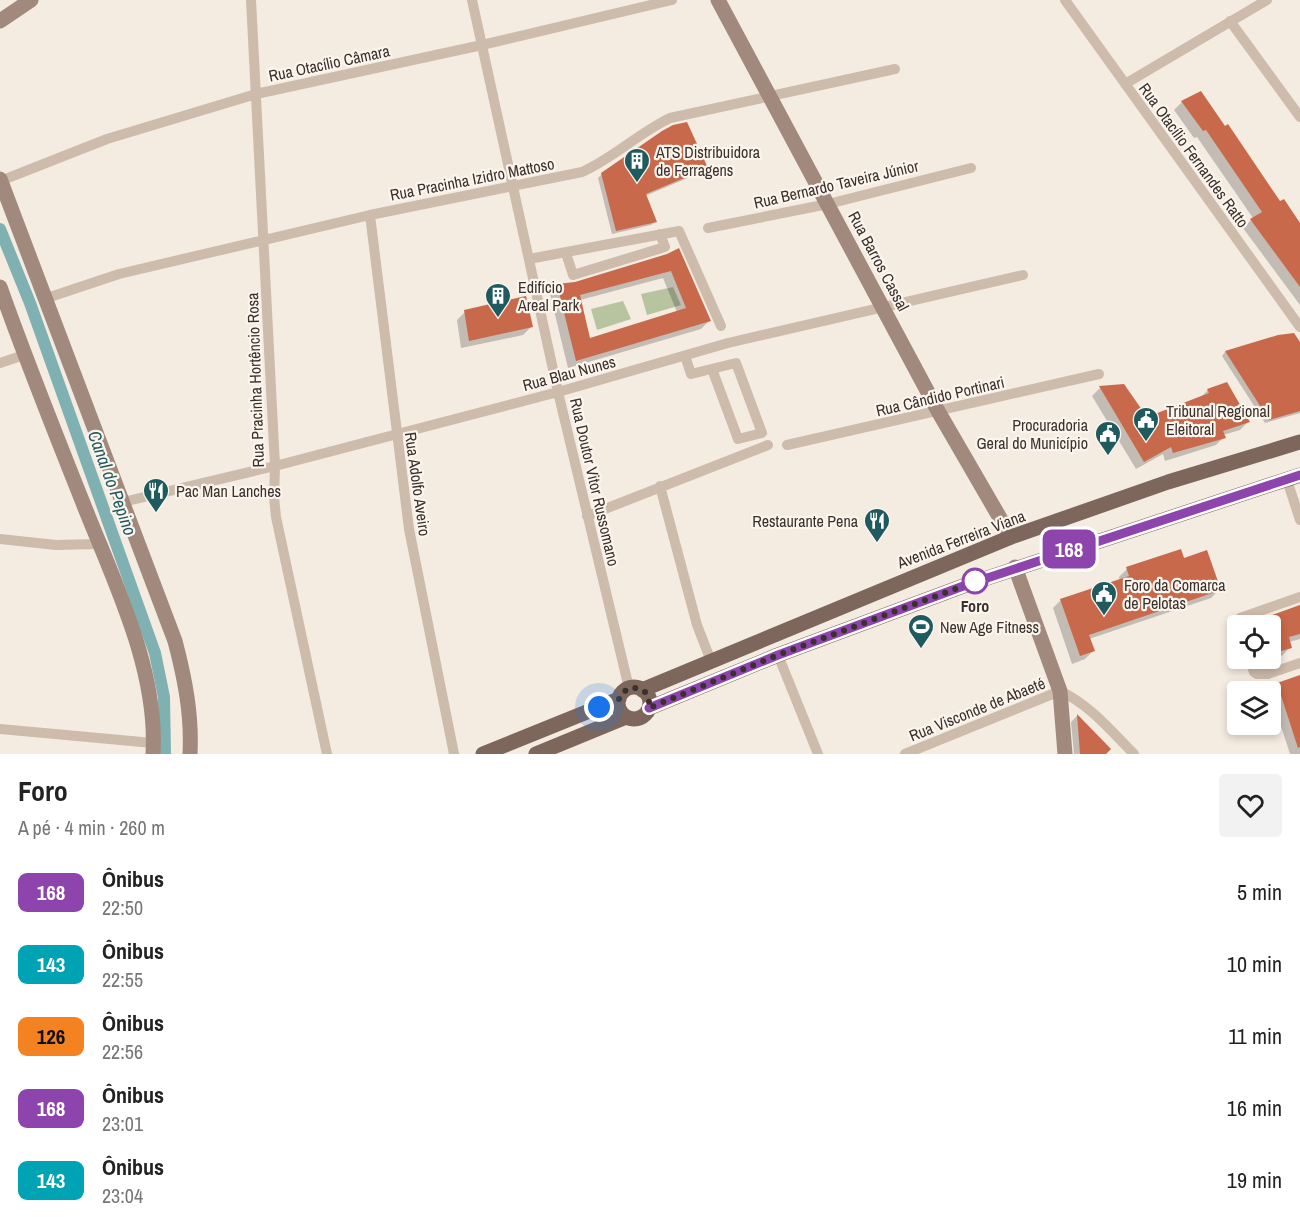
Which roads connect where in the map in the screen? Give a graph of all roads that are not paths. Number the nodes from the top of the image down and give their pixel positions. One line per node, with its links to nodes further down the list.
1 (31, 0): 8 (main road)
2 (251, 0): 13 (street, Rua Pracinha Hortêncio Rosa)
3 (472, 0): 10 (street, Rua Doutor Vitor Russomano)
4 (672, 0): 10 (street, Rua Otacílio Câmara)
5 (718, 0): 14 (main road, Rua Barros Cassal)
6 (1065, 0): 12 (street, Rua Otacílio Fernandes Ratto)
7 (1267, 0): 9 (street)
8 (0, 21)
9 (1230, 21): 12 (street); 15 (street)
10 (482, 45): 13 (street, Rua Otacílio Câmara); 18 (street, Rua Doutor Vitor Russomano)
11 (896, 69): 14 (street, Rua Pracinha Izidro Mattoso)
12 (1125, 84): 31 (street, Rua Otacílio Fernandes Ratto)
13 (256, 94): 17 (street, Rua Otacílio Câmara); 23 (street, Rua Pracinha Hortêncio Rosa)
14 (770, 96): 18 (street, Rua Pracinha Izidro Mattoso); 19 (main road, Rua Barros Cassal)
15 (1300, 117)
16 (971, 168): 19 (street, Rua Bernardo Taveira Júnior)
17 (0, 180): 28 (main road)
18 (514, 187): 20 (street, Rua Pracinha Izidro Mattoso); 25 (street, Rua Doutor Vitor Russomano)
19 (828, 204): 21 (street, Rua Bernardo Taveira Júnior); 29 (main road, Rua Barros Cassal)
20 (370, 215): 23 (street, Rua Pracinha Izidro Mattoso); 39 (street, Rua Adolfo Aveiro)
21 (708, 228)
22 (660, 234): 24 (street); 24 (street); 30 (street)
23 (265, 240): 28 (street, Rua Pracinha Izidro Mattoso); 43 (street, Rua Pracinha Hortêncio Rosa)
24 (566, 253): 25 (street)
25 (529, 259): 37 (street, Rua Doutor Vitor Russomano)
26 (1023, 276): 29 (street, Rua Blau Nunes)
27 (0, 287): 32 (main road)
28 (44, 299): 46 (main road)
29 (883, 308): 33 (street, Rua Blau Nunes); 38 (main road, Rua Barros Cassal)
30 (721, 326)
31 (1300, 327)
32 (24, 355): 34 (street); 51 (main road)
33 (685, 356): 35 (street); 37 (street, Rua Blau Nunes)
34 (0, 363)
35 (712, 369): 35 (street)
36 (1099, 374): 38 (street, Rua Cândido Portinari)
37 (558, 392): 39 (street, Rua Blau Nunes); 47 (street, Rua Doutor Vitor Russomano)
38 (938, 411): 42 (street, Rua Cândido Portinari); 49 (main road, Rua Barros Cassal)
39 (396, 434): 43 (street, Rua Blau Nunes); 70 (street, Rua Adolfo Aveiro)
40 (1300, 442): 49 (main road, Avenida Ferreira Viana)
41 (768, 445): 45 (street)
42 (787, 445)
43 (274, 466): 46 (street, Rua Blau Nunes); 69 (street, Rua Pracinha Hortêncio Rosa)
44 (1293, 477): 48 (street); 52 (main road)
45 (660, 486): 47 (street); 56 (street)
46 (123, 502): 68 (main road)
47 (587, 516): 62 (street, Rua Doutor Vitor Russomano)
48 (1300, 520)
49 (1011, 537): 56 (main road, Avenida Ferreira Viana)
50 (0, 539): 51 (street)
51 (99, 544): 66 (main road)
52 (1015, 567): 55 (main road); 61 (main road)
53 (1300, 597): 54 (street)
54 (1249, 615)
55 (778, 655): 63 (main road); 73 (street)
56 (711, 661): 62 (main road, Avenida Ferreira Viana)
57 (1300, 663): 60 (street)
58 (1253, 669): 59 (street)
59 (1280, 669)
60 (1281, 669)
61 (1060, 691): 74 (street, Rua Visconde de Abaeté); 75 (main road); 76 (street)
62 (630, 692): 63 (main road); 64 (main road); 71 (main road, Avenida Ferreira Viana)
63 (649, 708): 64 (main road)
64 (626, 717): 67 (main road)
65 (0, 729): 66 (street)
66 (153, 748)
67 (564, 749): 72 (main road)
68 (190, 754)
69 (327, 754)
70 (454, 754)
71 (483, 754)
72 (536, 754)
73 (818, 754)
74 (905, 754)
75 (1065, 754)
76 (1134, 754)

